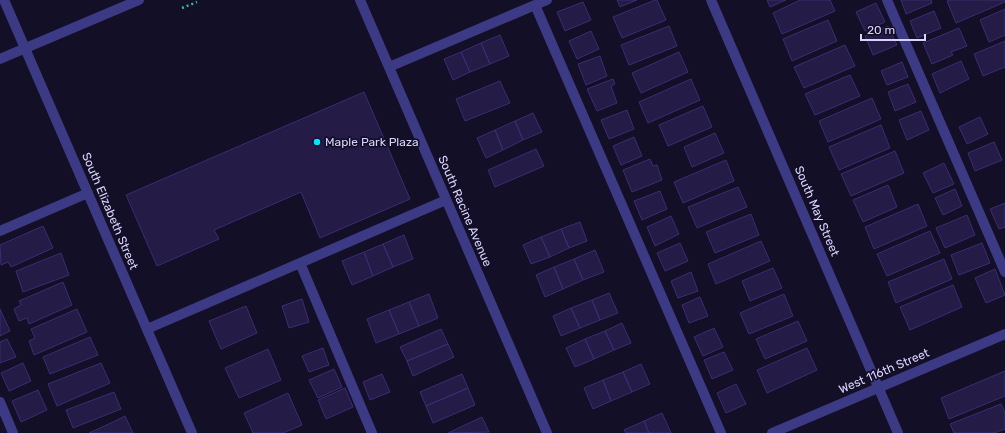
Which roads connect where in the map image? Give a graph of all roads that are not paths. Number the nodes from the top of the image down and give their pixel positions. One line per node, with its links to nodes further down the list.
1 (4, 0): 8 (street, South Elizabeth Street)
2 (139, 0): 8 (street)
3 (360, 0): 10 (street, South Racine Avenue)
4 (547, 0): 7 (street)
5 (711, 0): 18 (street, South May Street)
6 (887, 0): 15 (street)
7 (535, 5): 10 (street); 24 (street)
8 (26, 48): 9 (street); 11 (street, South Elizabeth Street)
9 (0, 59)
10 (389, 67): 12 (street, South Racine Avenue)
11 (88, 193): 13 (street); 16 (street, South Elizabeth Street)
12 (446, 200): 14 (street); 23 (street, South Racine Avenue)
13 (0, 231)
14 (300, 263): 16 (street); 22 (street)
15 (1005, 272)
16 (147, 329): 21 (street, South Elizabeth Street)
17 (1005, 334): 18 (street, West 116th Street)
18 (879, 388): 25 (street, West 116th Street); 26 (street, South May Street)
19 (0, 402): 20 (street)
20 (13, 433)
21 (192, 433)
22 (372, 433)
23 (547, 433)
24 (721, 433)
25 (772, 433)
26 (898, 433)

